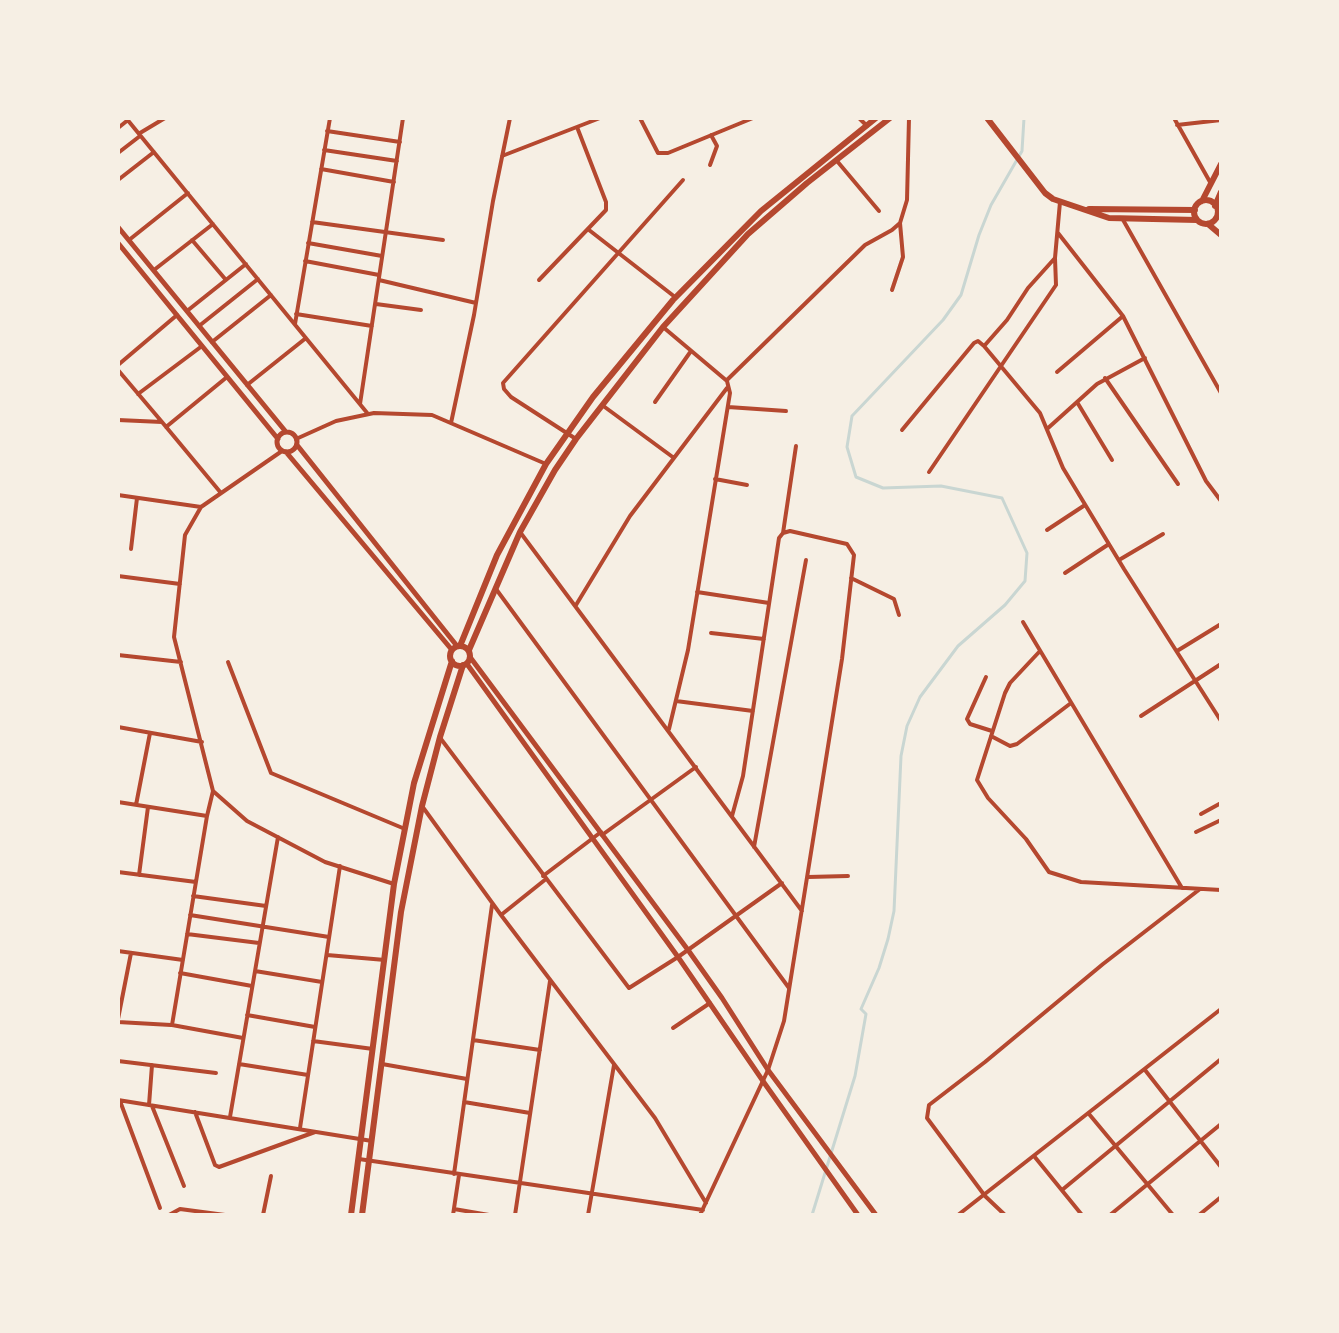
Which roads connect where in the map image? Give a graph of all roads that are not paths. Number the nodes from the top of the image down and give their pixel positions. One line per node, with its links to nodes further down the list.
1 (165, 118): 21 (street)
2 (330, 118): 20 (street)
3 (403, 118): 23 (street)
4 (510, 118): 27 (street)
5 (600, 118): 18 (street)
6 (640, 118): 22 (street)
7 (753, 118): 22 (street)
8 (859, 118): 17 (street)
9 (876, 118): 17 (main road)
10 (890, 118): 28 (main road)
11 (909, 118): 48 (street)
12 (987, 118): 40 (main road)
13 (1174, 118): 16 (street)
14 (127, 119): 19 (street); 21 (street)
15 (1221, 120): 16 (street)
16 (1177, 125): 36 (street)
17 (867, 126): 73 (main road)
18 (577, 127): 27 (street); 52 (street)
19 (118, 128)
20 (327, 131): 23 (street); 24 (street)
21 (140, 135): 25 (street); 26 (street)
22 (711, 135): 31 (street)
23 (400, 142): 29 (street)
24 (324, 150): 29 (street); 32 (street)
25 (154, 152): 33 (street); 38 (street)
26 (118, 153)
27 (502, 156): 74 (street)
28 (836, 160): 43 (street); 84 (main road)
29 (397, 161): 35 (street)
30 (1221, 164): 36 (main road)
31 (710, 165)
32 (321, 169): 35 (street); 47 (street)
33 (118, 180)
34 (683, 180): 61 (street)
35 (394, 182): 53 (street)
36 (1211, 183): 39 (main road)
37 (1221, 192): 44 (main road)
38 (188, 193): 49 (street); 56 (street)
39 (1202, 201): 42 (main road); 44 (main road)
40 (1060, 202): 41 (main road); 54 (street)
41 (1085, 210): 42 (main road); 45 (main road)
42 (1195, 210): 46 (main road)
43 (879, 211)
44 (1218, 212): 50 (main road)
45 (1122, 218): 46 (main road); 98 (street)
46 (1197, 220): 50 (main road)
47 (312, 222): 53 (street); 60 (street)
48 (900, 223): 71 (street); 96 (street)
49 (213, 224): 57 (street); 65 (street)
50 (1208, 224): 55 (main road)
51 (118, 227): 56 (street)
52 (589, 230): 61 (street); 70 (street)
53 (386, 232): 58 (street); 62 (street)
54 (1058, 233): 63 (street); 80 (street)
55 (1221, 235)
56 (129, 240): 66 (street)
57 (192, 240): 66 (street); 69 (street)
58 (443, 240)
59 (118, 243): 79 (street)
60 (308, 243): 62 (street); 64 (street)
61 (618, 253): 73 (street); 114 (street)
62 (382, 256): 67 (street)
63 (1055, 258): 88 (street); 91 (street)
64 (305, 261): 67 (street); 78 (street)
65 (246, 264): 68 (street); 69 (street)
66 (154, 270): 77 (street)
67 (379, 278): 74 (street); 75 (street)
68 (258, 279): 72 (street); 82 (street)
69 (226, 280): 77 (street)
70 (539, 280)
71 (892, 290)
72 (271, 295): 81 (street); 86 (street)
73 (675, 297): 114 (main road)
74 (476, 303): 109 (street)
75 (375, 304): 76 (street); 83 (street)
76 (421, 310)
77 (187, 311): 82 (street)
78 (296, 314): 81 (street); 83 (street)
79 (177, 315): 87 (street); 92 (street)
80 (1123, 316): 90 (street); 93 (street)
81 (295, 324): 85 (street)
82 (199, 326): 86 (street)
83 (372, 326): 102 (street)
84 (663, 327): 89 (street); 103 (main road)
85 (306, 338): 97 (street); 102 (street)
86 (212, 342): 97 (street)
87 (202, 346): 94 (street); 99 (street)
88 (984, 346): 91 (street); 111 (street)
89 (691, 351): 96 (street); 100 (street)
90 (1145, 358): 95 (street); 130 (street)
91 (1000, 366): 112 (street); 123 (street)
92 (118, 367): 99 (street)
93 (1057, 372)
94 (227, 377): 110 (street); 115 (street)
95 (1105, 378): 101 (street); 125 (street)
96 (728, 384): 104 (street); 120 (street)
97 (247, 385): 113 (street)
98 (1221, 393)
99 (138, 394): 108 (street)
100 (655, 402)
101 (1077, 402): 112 (street); 121 (street)
102 (360, 404): 106 (street)
103 (602, 405): 116 (main road); 120 (street)
104 (727, 407): 105 (street); 124 (street)
105 (786, 411)
106 (368, 414): 109 (street); 117 (street)
107 (118, 420): 108 (street)
108 (162, 422): 110 (street)
109 (451, 423): 122 (street)
110 (166, 427): 127 (street)
111 (902, 430)
112 (1047, 430): 131 (street)
113 (286, 432): 115 (street); 117 (street)
114 (569, 432): 116 (street); 122 (main road)
115 (278, 439): 119 (street)
116 (576, 439): 134 (main road)
117 (296, 442): 119 (street); 154 (street)
118 (796, 446): 135 (street)
119 (284, 452): 127 (street); 154 (street)
120 (674, 458): 148 (street)
121 (1112, 460)
122 (546, 464): 154 (main road)
123 (929, 472)
124 (715, 479): 126 (street); 146 (street)
125 (1178, 484)
126 (747, 485)
127 (221, 493): 132 (street)
128 (118, 495): 129 (street)
129 (137, 498): 132 (street); 138 (street)
130 (1221, 501)
131 (1086, 504): 133 (street); 137 (street)
132 (201, 507): 144 (street)
133 (1047, 530)
134 (520, 532): 145 (main road); 148 (street)
135 (783, 533): 143 (street); 147 (street)
136 (1163, 534): 140 (street)
137 (1109, 544): 140 (street); 141 (street)
138 (131, 549)
139 (806, 560): 194 (street)
140 (1119, 560): 156 (street)
141 (1065, 573)
142 (118, 576): 144 (street)
143 (851, 578): 149 (street); 199 (street)
144 (180, 584): 160 (street)
145 (495, 587): 158 (main road); 179 (street)
146 (697, 592): 147 (street); 165 (street)
147 (769, 603): 153 (street)
148 (576, 605): 172 (street)
149 (899, 615)
150 (1023, 622): 155 (street)
151 (1221, 624): 156 (street)
152 (711, 633): 153 (street)
153 (764, 639): 168 (street)
154 (457, 647): 158 (main road); 159 (main road)
155 (1040, 651): 166 (street); 174 (street)
156 (1177, 651): 164 (street)
157 (118, 655): 160 (street)
158 (467, 659): 159 (main road); 175 (main road); 191 (street); 193 (street)
159 (452, 661): 189 (main road)
160 (181, 662): 176 (street)
161 (228, 662): 189 (street)
162 (1221, 664): 164 (street)
163 (986, 677): 174 (street)
164 (1196, 680): 167 (street); 169 (street)
165 (676, 701): 168 (street); 172 (street)
166 (1071, 703): 174 (street); 204 (street)
167 (1218, 710): 170 (street)
168 (753, 711): 187 (street)
169 (1141, 716)
170 (1221, 721)
171 (118, 727): 173 (street)
172 (669, 729): 177 (street)
173 (150, 733): 176 (street); 182 (street)
174 (991, 734): 204 (street)
175 (440, 737): 183 (main road); 200 (street)
176 (203, 743): 178 (street)
177 (696, 767): 179 (street); 187 (street)
178 (213, 791): 186 (street); 192 (street)
179 (651, 800): 191 (street); 213 (street)
180 (118, 802): 182 (street)
181 (1221, 803): 185 (street)
182 (136, 805): 184 (street)
183 (422, 806): 208 (street); 246 (main road)
184 (148, 807): 186 (street); 197 (street)
185 (1201, 814)
186 (207, 816): 201 (street)
187 (732, 816): 194 (street)
188 (1221, 820): 190 (street)
189 (405, 829): 203 (main road)
190 (1196, 832)
191 (601, 834): 193 (street); 218 (street)
192 (278, 837): 195 (street); 209 (street)
193 (591, 839): 200 (street); 222 (street)
194 (754, 847): 202 (street)
195 (340, 866): 203 (street); 216 (street)
196 (118, 872): 197 (street)
197 (139, 875): 201 (street)
198 (848, 876): 199 (street)
199 (808, 877): 210 (street)
200 (545, 878): 212 (street); 222 (street)
201 (196, 882): 207 (street)
202 (782, 883): 210 (street); 213 (street)
203 (394, 884): 224 (main road)
204 (1182, 888): 205 (street)
205 (1200, 889): 206 (street); 281 (street)
206 (1221, 890)
207 (193, 896): 209 (street); 211 (street)
208 (492, 903): 212 (street); 239 (street)
209 (266, 906): 214 (street)
210 (802, 911): 230 (street)
211 (190, 915): 214 (street); 215 (street)
212 (501, 915): 227 (street)
213 (735, 916): 218 (street); 230 (street)
214 (262, 925): 216 (street); 217 (street)
215 (187, 934): 217 (street); 223 (street)
216 (329, 937): 221 (street)
217 (259, 943): 225 (street)
218 (688, 950): 222 (street); 249 (street)
219 (118, 951): 220 (street)
220 (131, 953): 223 (street); 234 (street)
221 (326, 955): 224 (street); 228 (street)
222 (678, 957): 231 (street)
223 (183, 960): 226 (street)
224 (385, 960): 241 (main road)
225 (255, 971): 228 (street); 229 (street)
226 (180, 973): 229 (street); 235 (street)
227 (550, 981): 242 (street); 248 (street)
228 (322, 982): 236 (street)
229 (252, 986): 233 (street)
230 (789, 988): 249 (street)
231 (710, 1003): 237 (street); 254 (street)
232 (1221, 1009): 250 (street)
233 (247, 1015): 236 (street); 238 (street)
234 (118, 1020): 235 (street)
235 (172, 1025): 238 (street)
236 (315, 1027): 240 (street)
237 (673, 1028)
238 (243, 1038): 245 (street)
239 (473, 1040): 242 (street); 253 (street)
240 (313, 1041): 241 (street); 252 (street)
241 (373, 1049): 266 (main road)
242 (540, 1050): 260 (street)
243 (1221, 1059): 257 (street)
244 (118, 1061): 247 (street)
245 (239, 1064): 252 (street); 262 (street)
246 (382, 1064): 253 (street); 267 (main road)
247 (152, 1065): 251 (street); 258 (street)
248 (614, 1065): 280 (street); 283 (street)
249 (768, 1070): 254 (street); 297 (street)
250 (1145, 1070): 257 (street); 261 (street)
251 (216, 1073)
252 (308, 1075): 264 (street)
253 (467, 1079): 256 (street)
254 (762, 1080): 283 (street); 296 (street)
255 (119, 1100): 258 (street); 284 (street)
256 (464, 1102): 260 (street); 274 (street)
257 (1170, 1102): 268 (street); 269 (street)
258 (151, 1105): 259 (street); 278 (street)
259 (195, 1112): 262 (street); 265 (street)
260 (530, 1113): 276 (street)
261 (1089, 1114): 269 (street); 270 (street)
262 (230, 1117): 264 (street)
263 (1221, 1124): 268 (street)
264 (300, 1128): 265 (street)
265 (317, 1131): 266 (street)
266 (362, 1139): 267 (street); 271 (main road)
267 (372, 1141): 272 (main road)
268 (1200, 1141): 273 (street); 277 (street)
269 (1116, 1147): 277 (street); 279 (street)
270 (1034, 1156): 279 (street); 281 (street)
271 (359, 1159): 272 (street); 291 (main road)
272 (369, 1161): 274 (street); 292 (main road)
273 (1221, 1167)
274 (456, 1174): 276 (street); 285 (street)
275 (271, 1176): 290 (street)
276 (519, 1184): 280 (street); 294 (street)
277 (1148, 1185): 301 (street); 302 (street)
278 (184, 1186)
279 (1062, 1190): 300 (street)
280 (591, 1195): 287 (street); 295 (street)
281 (985, 1196): 298 (street); 299 (street)
282 (1221, 1197): 303 (street)
283 (706, 1203): 287 (street)
284 (160, 1208)
285 (453, 1212): 293 (street)
286 (192, 1213): 288 (street); 289 (street)
287 (702, 1213)
288 (169, 1215)
289 (225, 1215)
290 (263, 1215)
291 (351, 1215)
292 (362, 1215)
293 (489, 1215)
294 (515, 1215)
295 (588, 1215)
296 (858, 1215)
297 (876, 1215)
298 (958, 1215)
299 (1005, 1215)
300 (1082, 1215)
301 (1110, 1215)
302 (1173, 1215)
303 (1199, 1215)

